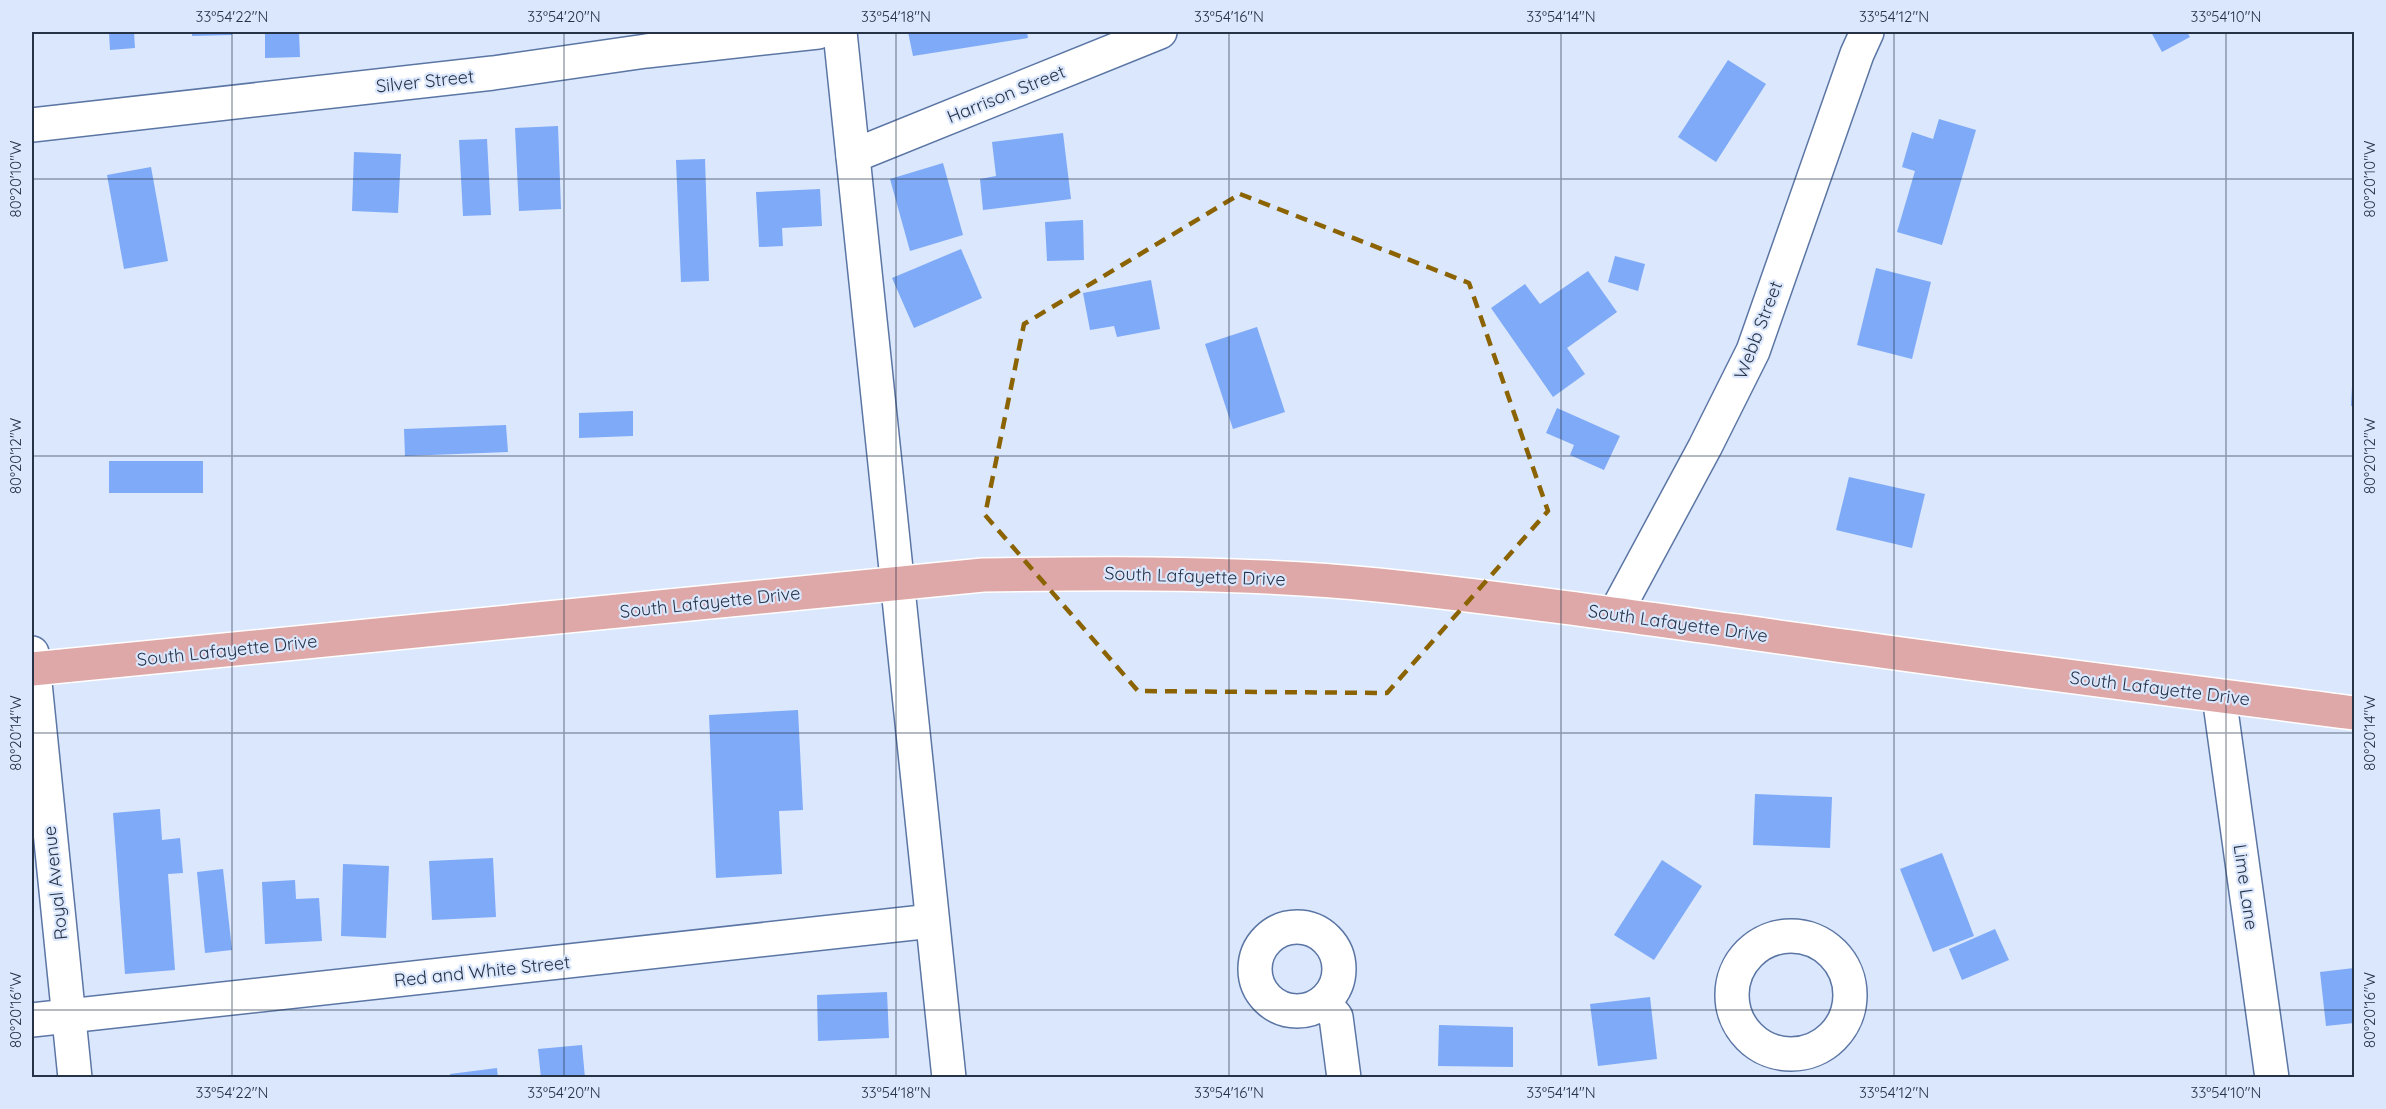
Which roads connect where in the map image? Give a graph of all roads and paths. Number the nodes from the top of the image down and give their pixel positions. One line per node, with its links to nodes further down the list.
1 (818, 32): 5 (street, Silver Street)
2 (840, 32): 6 (street)
3 (1160, 32): 6 (street, Harrison Street)
4 (1867, 32): 8 (street, Webb Street)
5 (32, 125)
6 (853, 156): 7 (street)
7 (898, 583): 8 (main road, South Lafayette Drive); 9 (main road, South Lafayette Drive); 12 (street)
8 (1615, 614): 10 (main road, South Lafayette Drive)
9 (32, 664): 14 (street, Royal Avenue)
10 (2219, 696): 11 (main road, South Lafayette Drive); 19 (street, Lime Lane)
11 (2355, 713)
12 (932, 921): 14 (street, Red and White Street); 17 (street)
13 (1324, 1003): 18 (street)
14 (69, 1016): 15 (street, Red and White Street); 16 (street, Royal Avenue)
15 (32, 1020)
16 (75, 1077)
17 (948, 1077)
18 (1344, 1077)
19 (2272, 1077)

